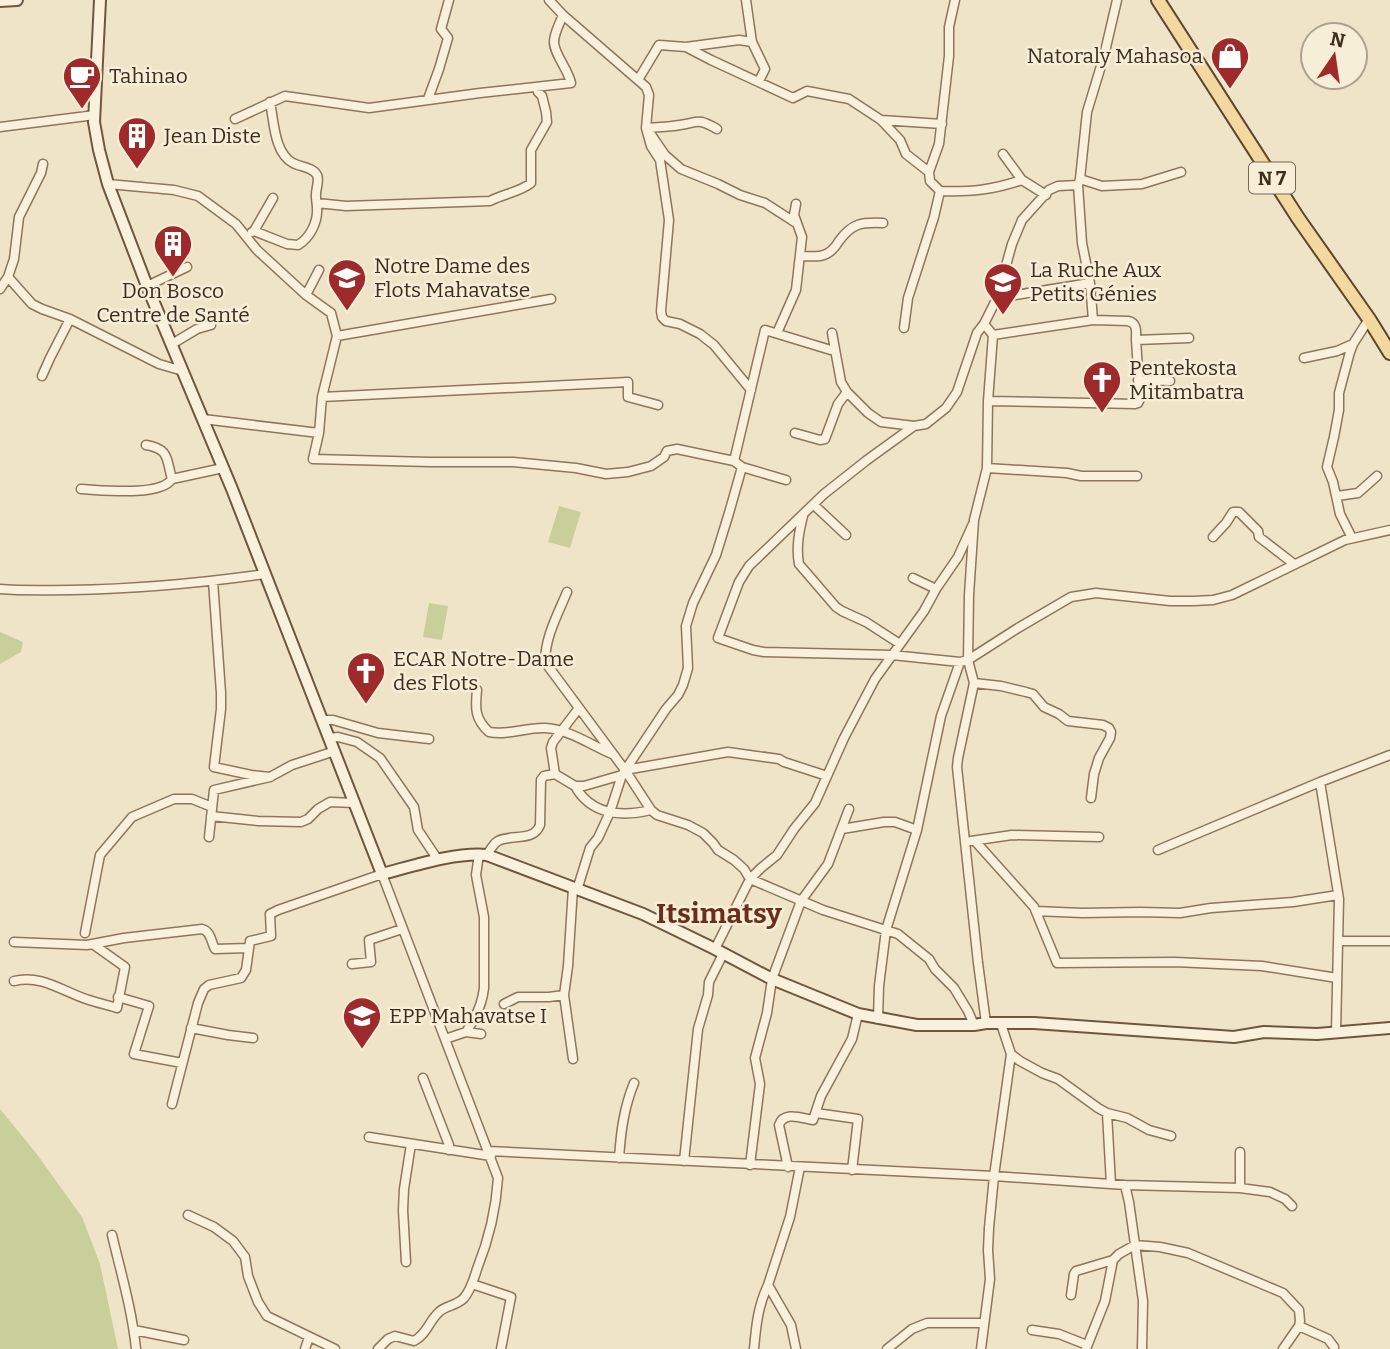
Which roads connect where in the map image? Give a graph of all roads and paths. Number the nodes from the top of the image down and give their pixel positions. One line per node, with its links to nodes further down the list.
1 (17, 0): 9 (street)
2 (100, 0): 18 (street)
3 (449, 0): 16 (street)
4 (549, 0): 10 (street)
5 (746, 0): 11 (street)
6 (955, 0): 21 (street)
7 (1117, 0): 30 (street)
8 (1158, 0): 52 (main road, N 7)
9 (0, 1)
10 (563, 15): 13 (street); 15 (street)
11 (752, 42): 12 (street); 14 (street)
12 (686, 47): 13 (street); 14 (street)
13 (638, 80): 23 (street)
14 (759, 81): 20 (street)
15 (537, 87): 16 (street); 35 (street)
16 (428, 99): 17 (street)
17 (270, 102): 19 (street); 35 (street)
18 (95, 115): 22 (street); 31 (street)
19 (235, 119)
20 (881, 120): 21 (street); 27 (street)
21 (942, 124): 27 (street)
22 (0, 127)
23 (646, 128): 24 (street); 37 (street); 72 (street)
24 (717, 129)
25 (1003, 154): 29 (street)
26 (43, 164): 44 (street)
27 (929, 172): 32 (street)
28 (1181, 172): 30 (street)
29 (1023, 180): 32 (street); 33 (street)
30 (1079, 182): 33 (street); 45 (street)
31 (108, 184): 39 (street); 46 (street)
32 (940, 191): 56 (street)
33 (1046, 195): 49 (street)
34 (273, 198): 39 (street)
35 (317, 203): 39 (street)
36 (796, 204): 37 (street)
37 (796, 223): 40 (street)
38 (883, 223): 40 (street)
39 (250, 233): 48 (street)
40 (801, 256): 58 (street)
41 (0, 264): 44 (street)
42 (187, 267): 46 (street)
43 (319, 270): 48 (street)
44 (9, 274): 47 (street); 51 (street)
45 (1090, 282): 49 (street); 53 (street)
46 (147, 286): 63 (street)
47 (0, 289)
48 (306, 295): 60 (street)
49 (997, 298): 54 (street)
50 (551, 299): 60 (street)
51 (70, 319): 68 (street); 69 (street)
52 (1369, 319): 64 (street); 66 (main road, N 7)
53 (1093, 320): 59 (street); 62 (street)
54 (984, 324): 59 (street); 78 (street)
55 (211, 326): 63 (street)
56 (904, 328)
57 (832, 333): 65 (street)
58 (777, 334): 65 (street); 72 (street)
59 (993, 335): 75 (street)
60 (337, 336): 74 (street)
61 (1189, 338): 62 (street)
62 (1136, 340): 70 (street)
63 (172, 344): 68 (street)
64 (1353, 344): 67 (street); 90 (street)
65 (834, 351): 73 (street)
66 (1390, 353)
67 (1304, 358)
68 (183, 371): 77 (street)
69 (42, 376)
70 (1138, 380): 71 (street); 75 (street)
71 (1170, 381)
72 (751, 390): 82 (street)
73 (847, 392): 78 (street); 80 (street)
74 (321, 397): 76 (street); 79 (street)
75 (988, 401): 84 (street)
76 (658, 405)
77 (202, 419): 79 (street); 83 (street)
78 (914, 426): 91 (street)
79 (319, 433): 82 (street)
80 (795, 433)
81 (146, 445): 87 (street)
82 (738, 464): 88 (street); 118 (street)
83 (223, 468): 87 (street); 99 (street)
84 (987, 468): 85 (street); 93 (street)
85 (1137, 476)
86 (1377, 476): 90 (street)
87 (172, 479): 89 (street)
88 (786, 480)
89 (81, 489)
90 (1337, 496): 97 (street)
91 (814, 505): 92 (street); 95 (street)
92 (803, 516): 105 (street); 106 (street)
93 (974, 520): 103 (street); 107 (street)
94 (1390, 530): 97 (street)
95 (846, 535)
96 (1213, 537): 98 (street)
97 (1352, 538): 98 (street)
98 (1294, 564): 107 (street)
99 (265, 574): 101 (street); 111 (street)
100 (913, 578): 103 (street)
101 (213, 581): 102 (street); 121 (street)
102 (0, 589)
103 (936, 589): 105 (street)
104 (568, 592): 110 (street)
105 (900, 644): 106 (street)
106 (892, 654): 107 (street); 120 (street)
107 (964, 661): 108 (street); 132 (street)
108 (974, 683): 124 (street); 135 (street)
109 (477, 690): 112 (street)
110 (579, 708): 112 (street); 116 (street)
111 (322, 720): 113 (street); 114 (street)
112 (560, 731): 116 (street); 119 (street)
113 (330, 738): 115 (street); 139 (street)
114 (429, 739)
115 (335, 751): 121 (street); 125 (street)
116 (614, 755): 118 (street)
117 (1390, 755): 122 (street)
118 (624, 772): 120 (street); 123 (street); 128 (street); 129 (street)
119 (555, 774): 123 (street); 138 (street)
120 (827, 776): 141 (street)
121 (270, 777): 126 (street)
122 (1320, 782): 137 (street); 143 (street)
123 (575, 786): 129 (street)
124 (1091, 798)
125 (355, 803): 130 (street); 140 (street)
126 (212, 807): 130 (street); 148 (street)
127 (849, 809): 131 (street)
128 (651, 810): 129 (street); 141 (street)
129 (610, 812): 142 (street)
130 (211, 816): 133 (street)
131 (842, 829): 132 (street); 144 (street)
132 (917, 830): 147 (street)
133 (209, 837)
134 (1099, 837): 136 (street)
135 (965, 841): 136 (street); 164 (street)
136 (975, 841): 145 (street)
137 (1158, 850)
138 (483, 855): 139 (street); 142 (street); 169 (street)
139 (438, 860): 140 (street)
140 (382, 874): 146 (street); 153 (street)
141 (750, 879): 144 (street); 154 (street)
142 (575, 889): 154 (street); 159 (street)
143 (1338, 895): 145 (street); 149 (street)
144 (801, 901): 147 (street); 156 (street)
145 (1036, 911): 157 (street)
146 (402, 929): 155 (street); 173 (street)
147 (886, 930): 163 (street); 166 (street)
148 (85, 933)
149 (1339, 941): 150 (street); 157 (street)
150 (1390, 941)
151 (14, 942): 152 (street)
152 (94, 944): 153 (street); 160 (street)
153 (249, 948): 167 (street)
154 (719, 951): 156 (street); 189 (street)
155 (352, 964)
156 (772, 978): 162 (street); 190 (street)
157 (1338, 978): 170 (street)
158 (14, 981): 160 (street)
159 (564, 995): 161 (street); 175 (street)
160 (118, 998): 176 (street)
161 (504, 1004)
162 (858, 1014): 163 (street); 180 (street)
163 (878, 1019): 166 (street)
164 (986, 1023): 165 (street); 166 (street)
165 (1001, 1024): 170 (street); 174 (street)
166 (974, 1025)
167 (191, 1028): 172 (street); 176 (street)
168 (1390, 1028): 170 (street)
169 (466, 1032): 171 (street); 173 (street)
170 (1336, 1032)
171 (481, 1034)
172 (253, 1038)
173 (445, 1039): 187 (street)
174 (1011, 1054): 181 (street); 194 (street)
175 (573, 1059)
176 (182, 1063): 179 (street)
177 (424, 1078): 185 (street)
178 (634, 1083): 188 (street)
179 (172, 1104)
180 (816, 1113): 191 (street); 193 (street)
181 (1107, 1113): 182 (street); 195 (street)
182 (1171, 1136)
183 (369, 1137): 184 (street)
184 (411, 1144): 185 (street); 203 (street)
185 (449, 1150): 187 (street)
186 (1240, 1152): 197 (street)
187 (490, 1153): 188 (street); 204 (street)
188 (619, 1158): 189 (street)
189 (684, 1161): 190 (street)
190 (750, 1165): 191 (street)
191 (788, 1167): 192 (street)
192 (800, 1167): 193 (street); 205 (street)
193 (852, 1170): 194 (street)
194 (994, 1177): 195 (street); 207 (street)
195 (1111, 1184): 196 (street)
196 (1125, 1185): 197 (street); 201 (street)
197 (1240, 1188): 198 (street)
198 (1292, 1206)
199 (187, 1215): 211 (street)
200 (112, 1235): 209 (street)
201 (1135, 1245): 202 (street); 208 (street); 224 (street)
202 (1113, 1260): 206 (street); 213 (street)
203 (406, 1262)
204 (472, 1284): 218 (street); 219 (street)
205 (768, 1285): 220 (street); 221 (street)
206 (1071, 1295)
207 (983, 1323): 222 (street); 223 (street)
208 (1299, 1326): 214 (street); 225 (street)
209 (134, 1330): 212 (street); 215 (street)
210 (1032, 1331): 213 (street)
211 (309, 1337): 216 (street); 217 (street)
212 (184, 1340)
213 (1087, 1347)
214 (1334, 1347)
215 (136, 1349)
216 (305, 1349)
217 (335, 1349)
218 (378, 1349)
219 (501, 1349)
220 (754, 1349)
221 (796, 1349)
222 (887, 1349)
223 (981, 1349)
224 (1142, 1349)
225 (1283, 1349)

